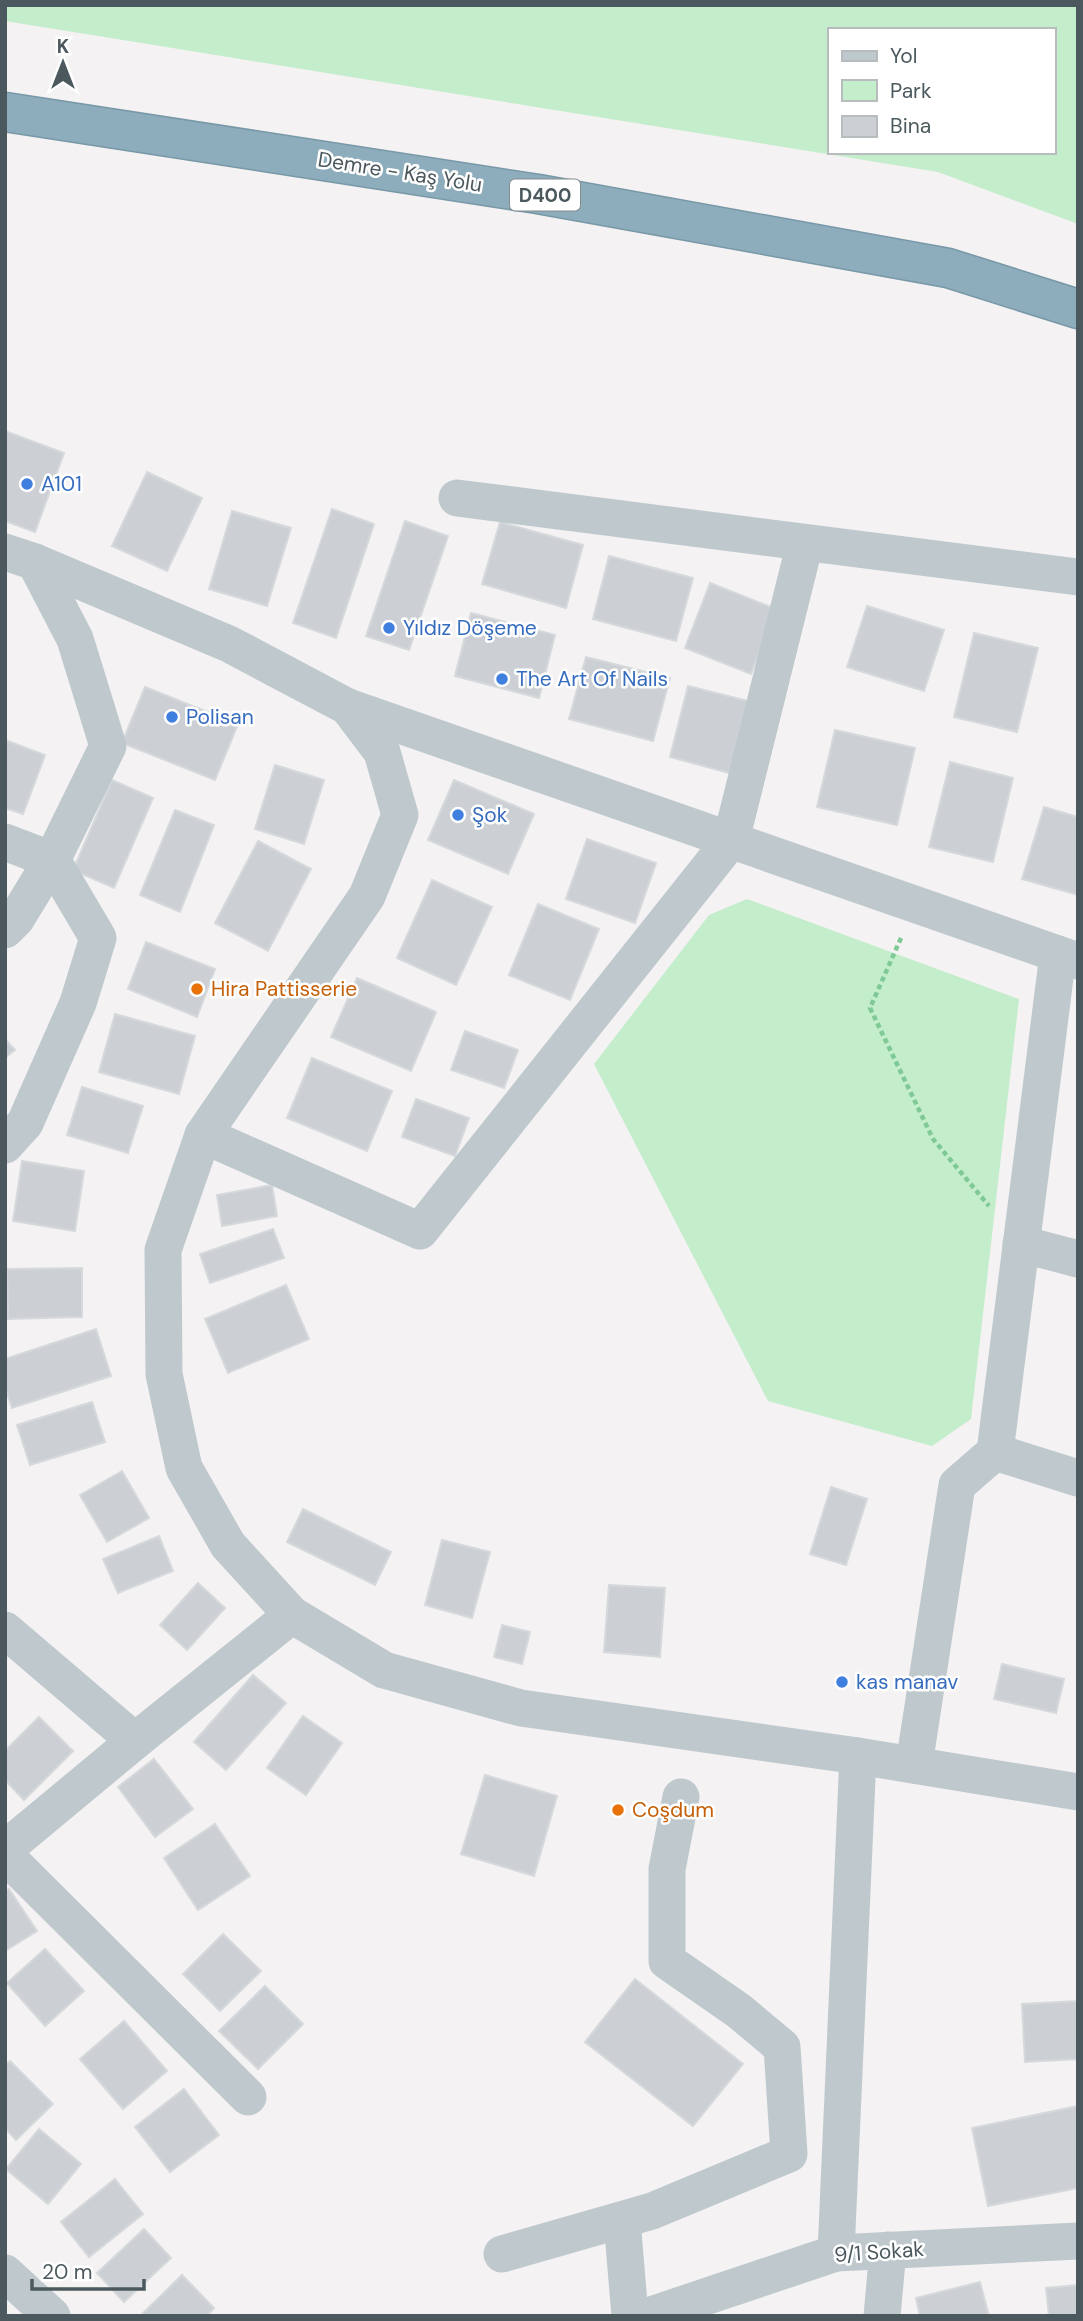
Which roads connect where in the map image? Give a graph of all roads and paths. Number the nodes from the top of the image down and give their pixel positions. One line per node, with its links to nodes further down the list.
1 (5, 113): 2 (highway, Demre - Kaş Yolu / D400)
2 (1078, 309)
3 (457, 498): 4 (street)
4 (805, 542): 6 (street); 8 (street)
5 (20, 557): 7 (street); 10 (street)
6 (1078, 578)
7 (348, 707): 8 (street); 14 (street)
8 (732, 840): 11 (street); 14 (street)
9 (5, 842): 10 (street)
10 (52, 860): 12 (street); 15 (street)
11 (915, 905): 13 (street); 16 (path)
12 (5, 930)
13 (1068, 958): 16 (street)
14 (203, 1135): 20 (street)
15 (5, 1145)
16 (1021, 1244): 17 (street); 18 (street)
17 (1078, 1259)
18 (995, 1452): 19 (street); 24 (street)
19 (1078, 1478)
20 (292, 1615): 22 (street); 23 (street)
21 (5, 1630): 22 (street)
22 (135, 1741): 27 (street)
23 (858, 1756): 24 (street); 33 (street)
24 (914, 1765): 25 (street)
25 (1078, 1792)
26 (681, 1797): 30 (street)
27 (5, 1849)
28 (5, 1855): 29 (street)
29 (248, 2097)
30 (622, 2220): 34 (street); 37 (street)
31 (1078, 2241): 32 (street, 9/1 Sokak)
32 (888, 2250): 33 (street, 9/1 Sokak); 39 (street)
33 (836, 2253): 38 (street, 9/1 Sokak)
34 (502, 2254)
35 (5, 2273): 36 (street)
36 (52, 2316)
37 (630, 2316)
38 (648, 2316)
39 (882, 2316)

